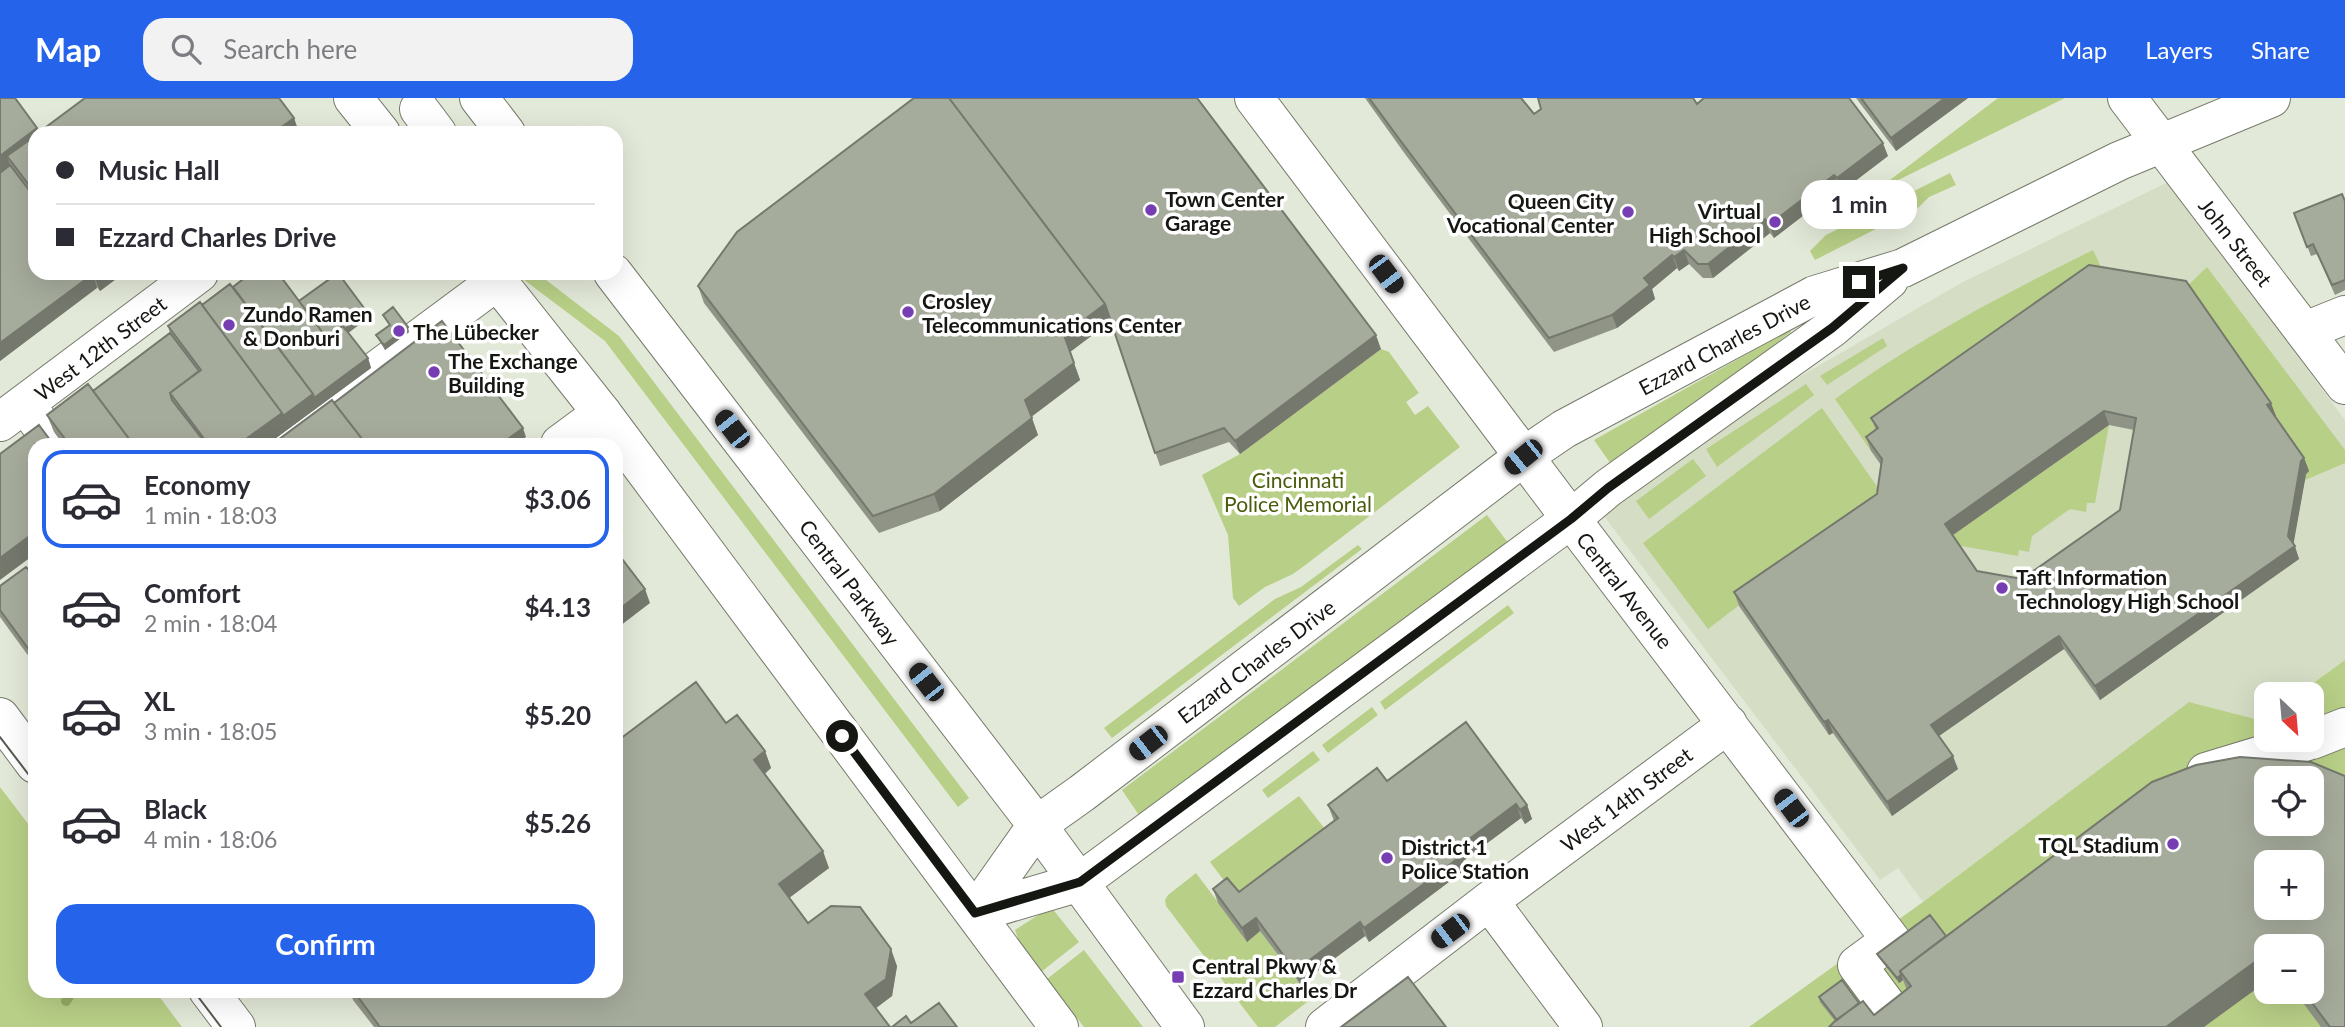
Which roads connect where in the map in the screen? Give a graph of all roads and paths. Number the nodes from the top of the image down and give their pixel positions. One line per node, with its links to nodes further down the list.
1 (353, 98): 7 (main road)
2 (479, 98): 9 (main road)
3 (1254, 98): 26 (main road, Central Avenue)
4 (2127, 98): 10 (main road, John Street)
5 (2271, 98): 10 (main road, Ezzard Charles Drive)
6 (430, 113): 8 (main road)
7 (375, 126)
8 (402, 126)
9 (501, 126)
10 (2160, 144): 11 (main road, Ezzard Charles Drive); 17 (main road, John Street)
11 (1903, 268): 26 (main road, Ezzard Charles Drive); 27 (main road, Ezzard Charles Drive)
12 (190, 280): 19 (main road, West 12th Street)
13 (490, 280): 22 (main road)
14 (496, 280): 20 (main road)
15 (618, 280): 35 (main road, Central Parkway)
16 (2345, 315): 17 (main road)
17 (2305, 331): 18 (main road, John Street)
18 (2345, 385)
19 (12, 413): 21 (main road)
20 (602, 413): 23 (main road); 24 (main road)
21 (47, 438)
22 (285, 438)
23 (568, 438)
24 (621, 438)
25 (623, 441): 38 (main road)
26 (1523, 457): 27 (main road, Central Avenue); 35 (main road, Ezzard Charles Drive)
27 (1571, 519): 29 (main road, Central Avenue); 36 (main road, Ezzard Charles Drive)
28 (0, 717): 33 (main road)
29 (1728, 724): 37 (main road, West 14th Street); 40 (main road, Central Avenue)
30 (2345, 727): 31 (main road)
31 (2324, 735)
32 (2271, 752): 34 (main road)
33 (28, 755)
34 (2169, 783)
35 (1037, 825): 36 (main road, Central Parkway); 38 (main road, Ezzard Charles Drive)
36 (1080, 882): 38 (main road, Ezzard Charles Drive); 43 (main road, Central Parkway)
37 (1489, 901): 44 (main road, West 14th Street); 45 (main road)
38 (975, 913): 42 (main road)
39 (214, 998): 41 (main road)
40 (1900, 1023)
41 (236, 1027)
42 (1059, 1027)
43 (1185, 1027)
44 (1325, 1027)
45 (1583, 1027)

